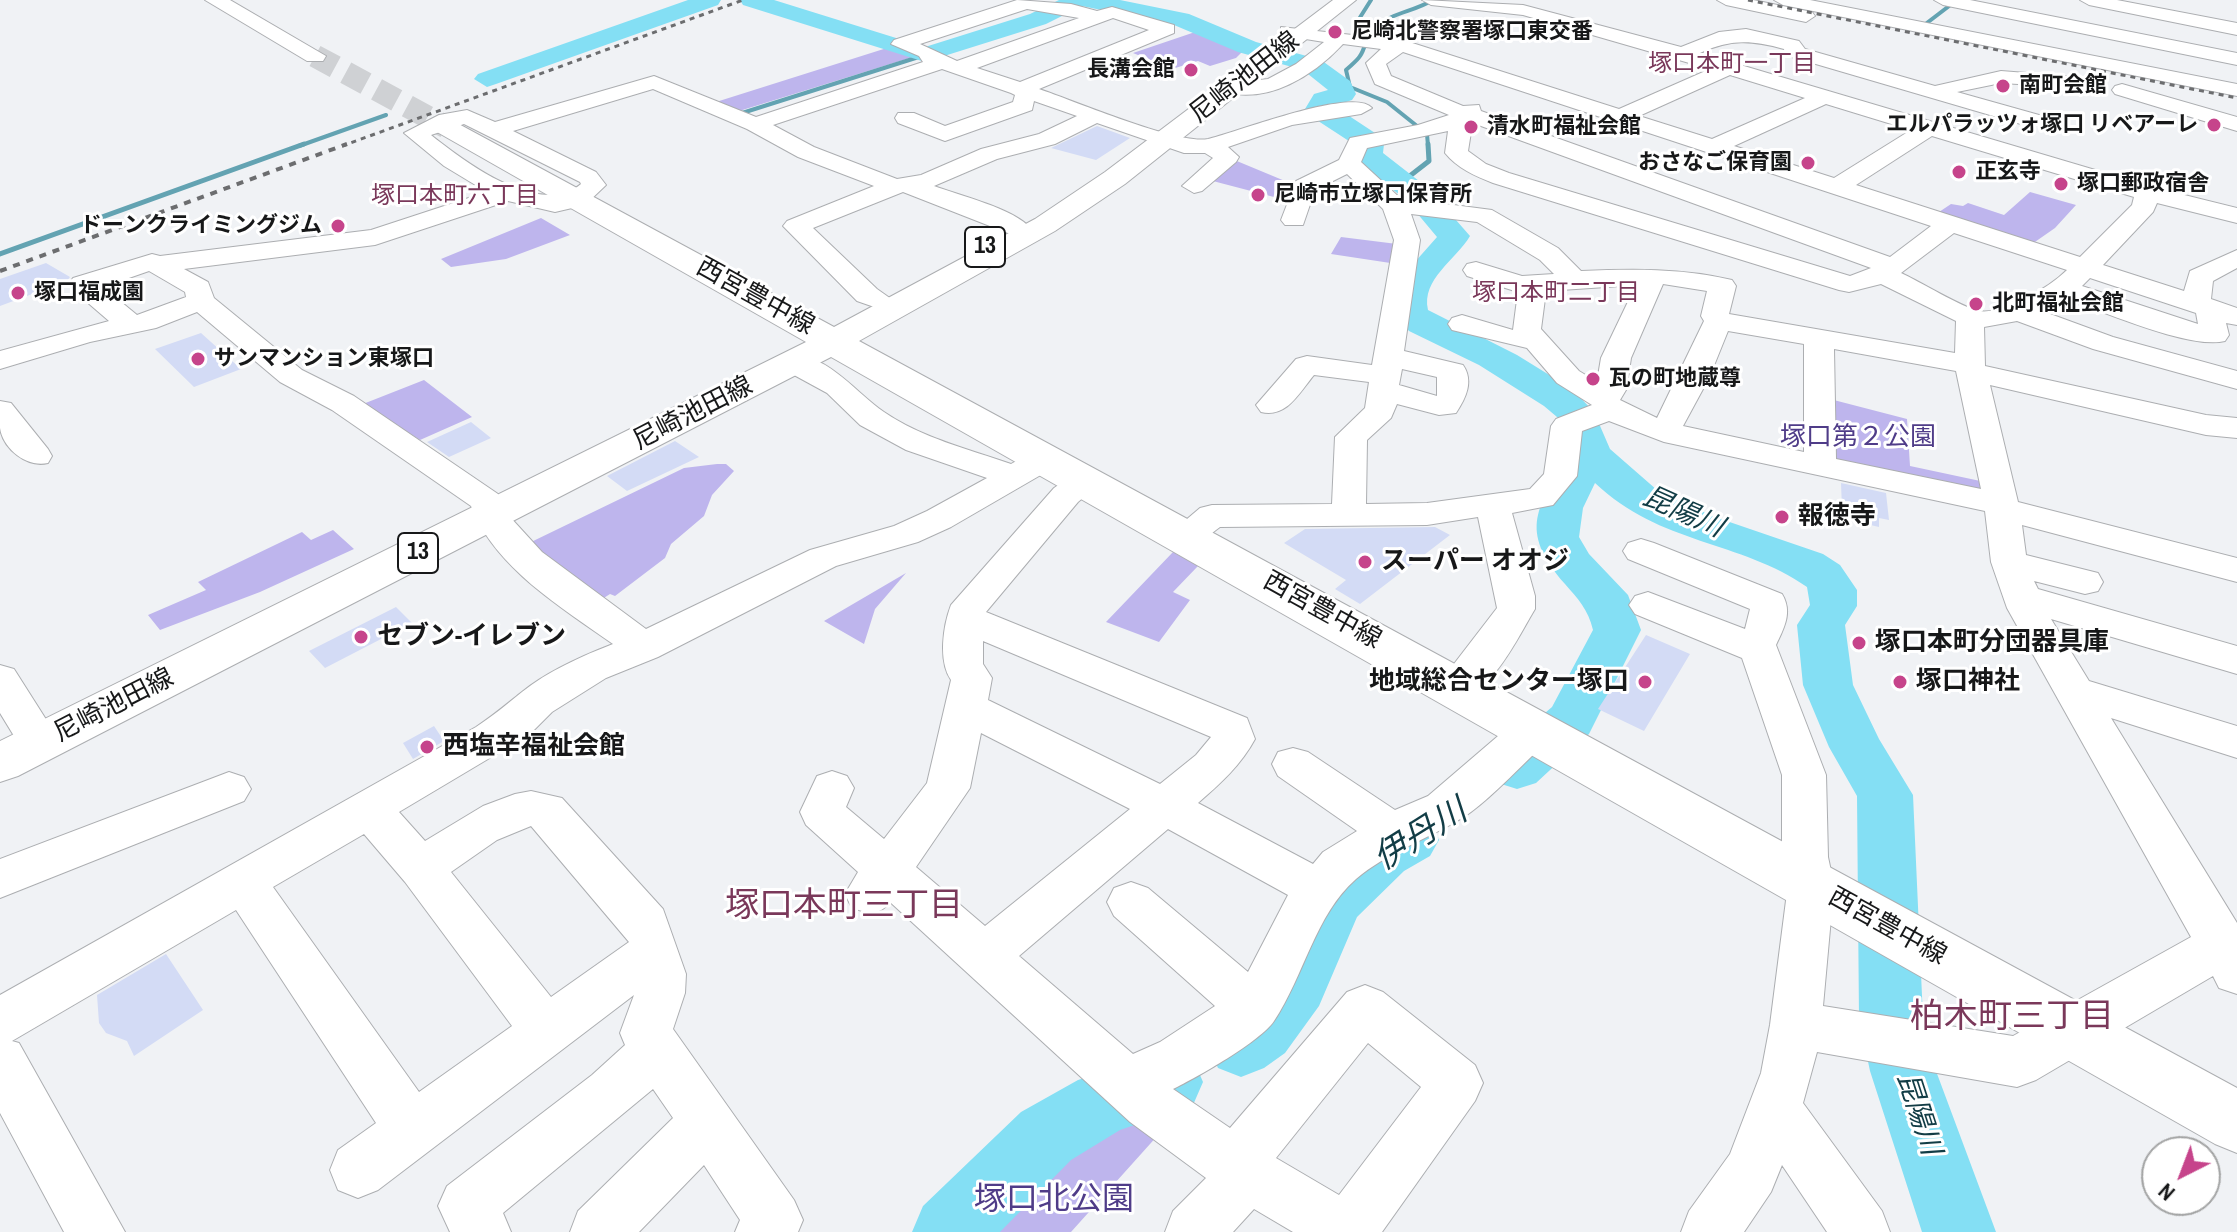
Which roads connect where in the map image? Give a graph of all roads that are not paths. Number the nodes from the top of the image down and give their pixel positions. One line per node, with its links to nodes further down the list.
1 (215, 0): 24 (main road)
2 (1329, 0): 14 (main road, 尼崎池田線 / 13)
3 (1346, 0): 14 (main road, 尼崎池田線 / 13)
4 (1726, 0): 11 (street)
5 (2089, 0): 12 (street)
6 (2224, 0): 12 (street)
7 (1955, 2): 16 (street); 20 (street)
8 (1052, 5): 10 (street); 26 (street)
9 (1442, 6): 23 (street)
10 (1096, 17): 18 (street); 27 (street)
11 (1771, 18): 16 (street); 21 (street); 23 (street); 39 (street)
12 (2207, 22): 13 (street); 20 (street)
13 (2237, 29)
14 (1295, 32): 17 (street); 22 (main road, 尼崎池田線 / 13)
15 (1426, 33): 19 (street)
16 (1914, 33): 30 (street); 36 (street)
17 (1337, 39): 19 (street); 35 (street)
18 (1023, 46): 26 (street); 27 (street)
19 (1401, 47): 32 (street); 51 (street)
20 (2186, 49): 25 (street); 36 (street)
21 (1867, 51)
22 (1267, 54): 35 (main road, 尼崎池田線 / 13); 57 (main road, 尼崎池田線 / 13)
23 (1682, 54): 28 (street)
24 (315, 56)
25 (2237, 59)
26 (939, 60): 34 (street); 38 (street)
27 (1083, 62): 38 (street)
28 (1728, 68): 40 (street); 45 (street)
29 (1934, 69): 31 (street)
30 (2066, 75): 31 (street); 36 (street)
31 (1970, 79): 39 (street)
32 (1529, 86): 45 (street); 51 (street)
33 (1084, 87): 41 (street)
34 (869, 88): 42 (street); 48 (street)
35 (1231, 88): 57 (main road, 尼崎池田線 / 13)
36 (2159, 88): 37 (street); 52 (street)
37 (2237, 90)
38 (1024, 91): 41 (street); 49 (street)
39 (1938, 92): 47 (street); 50 (street)
40 (1824, 97): 47 (street); 60 (street)
41 (1060, 104): 46 (street); 63 (street)
42 (884, 107)
43 (1361, 108): 44 (street)
44 (1320, 114): 59 (street); 61 (street)
45 (1623, 115): 60 (street)
46 (1094, 116): 57 (street); 63 (street)
47 (1890, 116): 54 (street)
48 (740, 118): 55 (street); 58 (street)
49 (906, 118)
50 (2031, 120)
51 (1461, 122): 61 (street); 62 (street); 68 (street)
52 (2237, 124)
53 (446, 127): 69 (main road, 西宮豊中線)
54 (1929, 128): 65 (street); 67 (street)
55 (496, 129): 66 (street); 69 (street)
56 (812, 132): 58 (street)
57 (1158, 138): 59 (street); 74 (main road, 尼崎池田線 / 13); 95 (main road, 尼崎池田線 / 13)
58 (784, 142): 63 (street)
59 (1210, 146): 64 (street)
60 (1716, 146): 65 (street)
61 (1360, 147): 68 (street); 72 (street)
62 (1620, 170): 70 (street); 79 (street)
63 (894, 183): 74 (street); 85 (street)
64 (1194, 186)
65 (1837, 187): 73 (street)
66 (508, 193): 69 (street); 76 (street)
67 (2147, 193): 71 (street); 77 (street)
68 (1447, 194): 70 (street); 81 (street); 98 (street)
69 (577, 199): 95 (main road, 西宮豊中線)
70 (1566, 199): 79 (street)
71 (2237, 216)
72 (1294, 220)
73 (1949, 225): 77 (street); 79 (street)
74 (1018, 229): 85 (main road, 尼崎池田線 / 13)
75 (2237, 258): 86 (street)
76 (163, 266): 84 (street); 92 (street)
77 (2084, 268): 83 (street); 86 (street)
78 (1476, 270): 82 (street)
79 (1886, 270): 90 (street)
80 (1646, 277): 81 (street); 89 (street); 101 (street)
81 (1574, 279): 82 (street)
82 (1533, 285): 94 (street)
83 (2064, 289): 86 (street); 87 (street)
84 (201, 301): 92 (street); 110 (street)
85 (880, 301): 95 (main road, 尼崎池田線 / 13)
86 (2202, 306): 88 (street)
87 (2019, 312): 90 (street); 99 (street)
88 (2237, 317)
89 (1718, 321): 93 (street); 103 (street)
90 (1970, 321): 97 (street)
91 (1462, 324): 94 (street)
92 (131, 325): 96 (street)
93 (1819, 339): 97 (street); 106 (street)
94 (1534, 340): 101 (street)
95 (816, 346): 105 (main road, 西宮豊中線); 110 (main road, 尼崎池田線 / 13)
96 (0, 360)
97 (1972, 368): 102 (street); 108 (street)
98 (1388, 375): 100 (street); 111 (street)
99 (2237, 380)
100 (1272, 405)
101 (1596, 412): 103 (street); 109 (street)
102 (2221, 427): 104 (street)
103 (1664, 432): 106 (street)
104 (2237, 453)
105 (1030, 467): 107 (main road, 西宮豊中線); 120 (street)
106 (1820, 467): 108 (street)
107 (1086, 481): 112 (main road, 西宮豊中線); 119 (street)
108 (2002, 506): 114 (street); 115 (street)
109 (1493, 507): 111 (street); 124 (street)
110 (488, 509): 120 (street); 127 (main road, 尼崎池田線 / 13)
111 (1349, 514): 112 (street)
112 (1185, 536): 124 (main road, 西宮豊中線)
113 (1641, 551): 121 (street)
114 (2009, 562): 116 (street); 117 (street)
115 (2237, 570)
116 (2085, 582)
117 (2024, 598): 122 (street); 125 (street)
118 (1648, 605): 121 (street)
119 (965, 618): 126 (street); 134 (street)
120 (644, 647): 135 (street)
121 (1759, 650): 141 (street)
122 (2237, 660)
123 (0, 679): 127 (street)
124 (1457, 686): 128 (main road, 西宮豊中線)
125 (2073, 691): 129 (street); 145 (street)
126 (967, 708): 134 (street); 139 (street)
127 (23, 735): 130 (main road, 尼崎池田線 / 13)
128 (1545, 735): 136 (street); 141 (main road, 西宮豊中線)
129 (2237, 742)
130 (0, 763)
131 (1293, 764): 136 (street)
132 (832, 788): 139 (street)
133 (229, 789): 138 (street)
134 (1166, 807): 142 (street); 146 (street)
135 (370, 810): 137 (street); 140 (street)
136 (1392, 831): 142 (street)
137 (421, 868): 144 (street); 151 (street)
138 (0, 879)
139 (879, 881): 146 (street)
140 (243, 882): 148 (street); 158 (street)
141 (1811, 885): 149 (street); 150 (main road, 西宮豊中線)
142 (1318, 889): 147 (street)
143 (1131, 902): 147 (street)
144 (656, 950): 151 (street); 152 (street)
145 (2231, 954): 150 (street)
146 (985, 955): 154 (street)
147 (1254, 1008): 154 (street)
148 (0, 1022)
149 (1796, 1025): 150 (street); 155 (street)
150 (2073, 1031): 156 (main road, 西宮豊中線)
151 (548, 1033): 158 (street)
152 (656, 1051): 157 (street); 163 (street)
153 (0, 1061): 162 (street)
154 (1138, 1093): 160 (street)
155 (1774, 1107): 167 (street); 168 (street)
156 (2237, 1122)
157 (705, 1124): 161 (street); 164 (street)
158 (413, 1130): 159 (street)
159 (358, 1170)
160 (1242, 1170): 165 (street); 166 (street); 166 (street)
161 (774, 1228)
162 (96, 1232)
163 (482, 1232)
164 (599, 1232)
165 (1194, 1232)
166 (1347, 1232)
167 (1710, 1232)
168 (1861, 1232)

